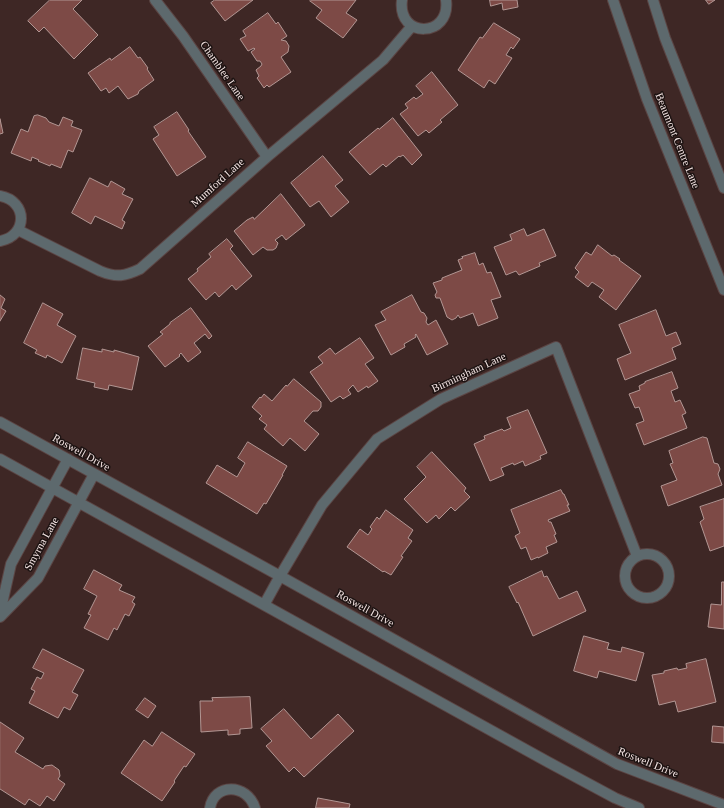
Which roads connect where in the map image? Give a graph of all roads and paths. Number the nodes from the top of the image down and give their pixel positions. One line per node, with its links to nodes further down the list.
1 (155, 0): 7 (street, Chamblee Lane)
2 (402, 0): 6 (street)
3 (446, 0): 6 (street)
4 (612, 0): 12 (street, Beaumont Centre Lane)
5 (653, 0): 8 (street)
6 (412, 26): 7 (street, Mumford Lane)
7 (267, 157): 10 (street, Mumford Lane)
8 (724, 188)
9 (0, 196): 10 (street)
10 (18, 230): 11 (street)
11 (0, 241)
12 (724, 290)
13 (0, 422): 15 (street, Roswell Drive)
14 (0, 459): 17 (street)
15 (68, 459): 16 (street, Roswell Drive); 17 (street, Smyrna Lane)
16 (94, 474): 18 (street, Smyrna Lane); 20 (street, Roswell Drive)
17 (52, 488): 18 (street); 22 (street, Smyrna Lane)
18 (79, 503): 21 (street); 23 (street, Smyrna Lane)
19 (637, 556): 19 (street); 20 (street, Birmingham Lane)
20 (280, 576): 21 (street, Birmingham Lane); 24 (street, Roswell Drive)
21 (264, 605): 27 (street)
22 (0, 613)
23 (0, 617)
24 (724, 805)
25 (210, 808): 26 (street)
26 (255, 808)
27 (639, 808)

